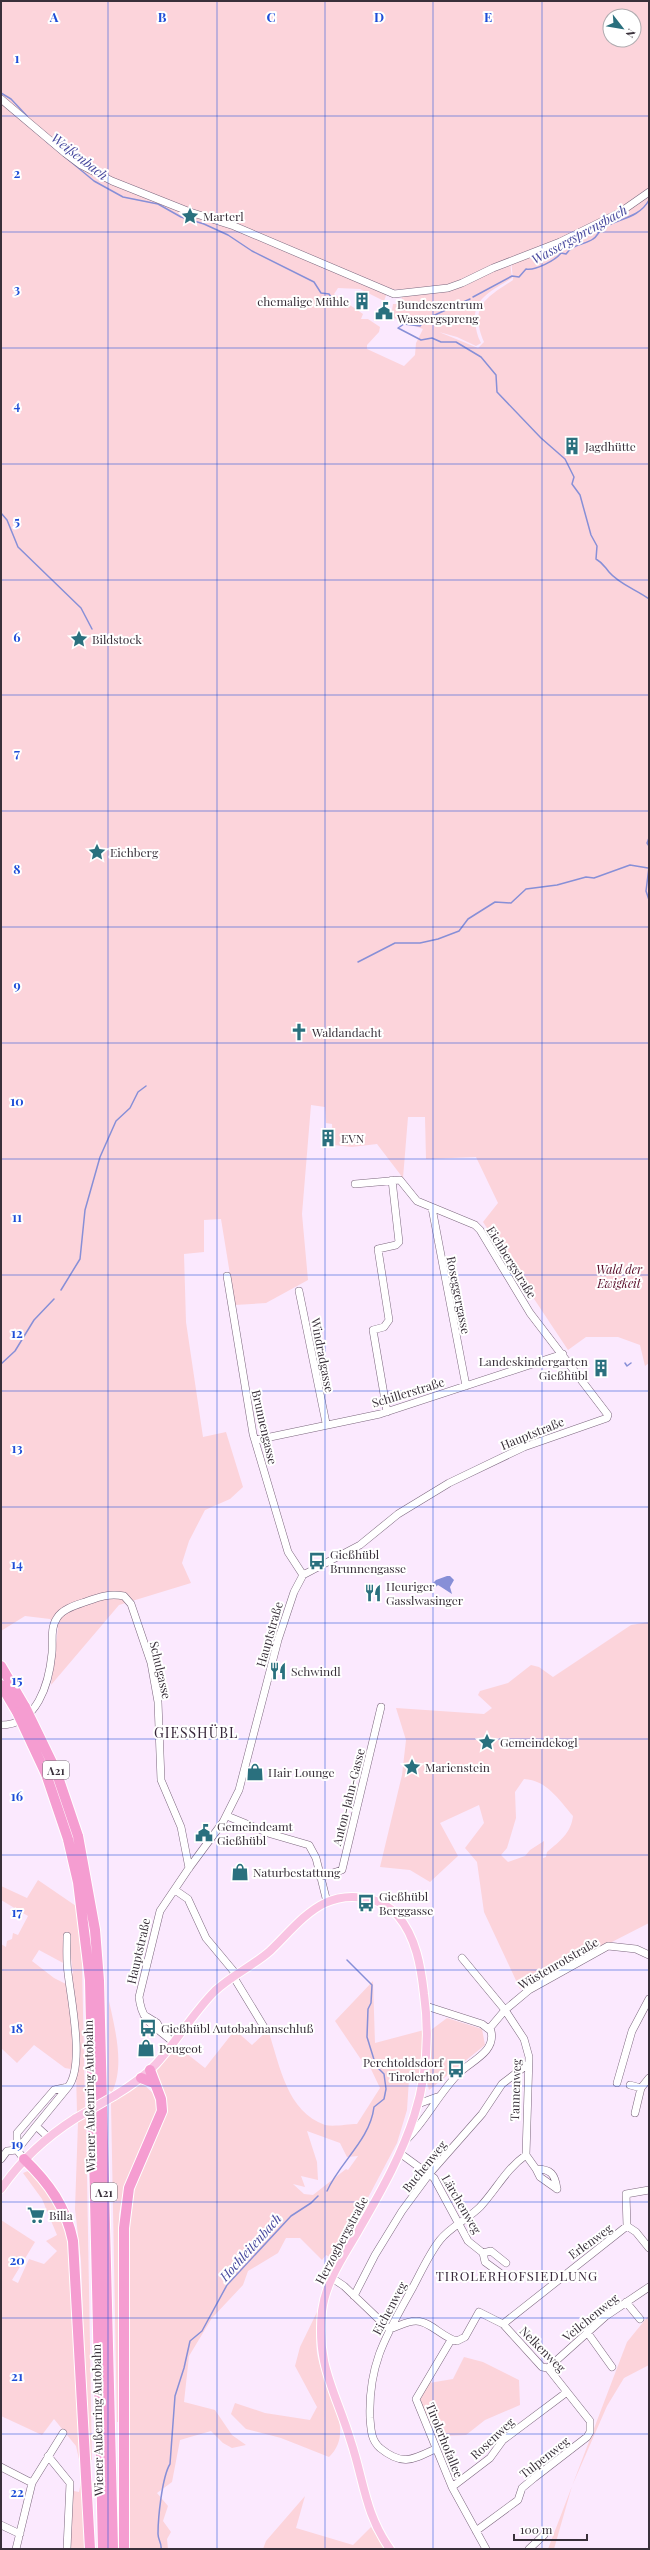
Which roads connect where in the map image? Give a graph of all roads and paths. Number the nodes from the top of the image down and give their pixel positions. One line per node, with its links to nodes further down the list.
1 (1, 99): 2 (street)
2 (647, 193)
3 (392, 1180): 4 (street); 5 (street, Eichbergstraße); 10 (street)
4 (355, 1184)
5 (432, 1208): 8 (street, Eichbergstraße); 9 (street, Roseggergasse)
6 (227, 1276): 13 (street, Brunnengasse)
7 (300, 1291): 12 (street, Windradgasse)
8 (563, 1354): 9 (street, Schillerstraße); 11 (street, Eichbergstraße)
9 (466, 1386): 10 (street, Schillerstraße)
10 (386, 1412): 12 (street, Schillerstraße)
11 (607, 1418): 14 (street, Hauptstraße)
12 (326, 1423): 13 (street, Schillerstraße)
13 (256, 1440): 14 (street, Brunnengasse)
14 (303, 1575): 20 (street, Hauptstraße)
15 (1, 1666): 18 (highway, A21)
16 (1, 1685): 18 (highway, A21)
17 (381, 1707): 22 (street, Anton-Jahn-Gasse)
18 (21, 1710): 91 (highway, Wiener Außenring Autobahn / A21, bridge); 92 (highway, Wiener Außenring Autobahn / A21, bridge)
19 (1, 1725): 21 (street, Schulgasse)
20 (227, 1816): 21 (street, Hauptstraße); 22 (street)
21 (189, 1868): 23 (street, Hauptstraße)
22 (320, 1877): 24 (street)
23 (175, 1890): 28 (street); 34 (street, Hauptstraße)
24 (327, 1902): 28 (main road); 30 (main road, Herzogbergstraße)
25 (67, 1936): 42 (street)
26 (649, 1955): 31 (street, Wüstenrotstraße)
27 (462, 1958): 31 (street, Tannenweg)
28 (235, 1975): 32 (street); 34 (main road)
29 (649, 1999): 40 (street)
30 (426, 2006): 33 (street); 45 (main road, Herzogbergstraße)
31 (505, 2010): 33 (street, Wüstenrotstraße); 35 (street, Tannenweg)
32 (264, 2027)
33 (489, 2029): 44 (street)
34 (174, 2043): 36 (main road)
35 (528, 2064): 52 (street, Tannenweg); 56 (street, Buchenweg)
36 (150, 2070): 37 (main road); 39 (highway)
37 (141, 2078): 39 (highway); 48 (main road, bridge)
38 (649, 2078): 43 (street)
39 (154, 2083): 93 (highway)
40 (617, 2083)
41 (630, 2085): 43 (street)
42 (68, 2087): 47 (street); 50 (street)
43 (641, 2088): 46 (street)
44 (437, 2097): 45 (street); 49 (street)
45 (418, 2104): 49 (main road, Herzogbergstraße)
46 (635, 2113)
47 (36, 2126): 48 (street); 50 (street)
48 (48, 2138): 54 (main road)
49 (407, 2139): 51 (main road, Herzogbergstraße)
50 (17, 2150): 53 (street); 54 (street)
51 (401, 2154): 56 (street, Lärchenweg); 65 (main road, Herzogbergstraße)
52 (526, 2155): 55 (street); 59 (street, Eichenweg)
53 (1, 2159)
54 (24, 2159): 57 (main road); 90 (highway)
55 (536, 2169)
56 (430, 2173): 59 (street, Lärchenweg); 67 (street, Buchenweg)
57 (1, 2189)
58 (649, 2190): 60 (street, Erlenweg)
59 (459, 2224): 62 (street, Lärchenweg); 71 (street, Eichenweg)
60 (627, 2226): 61 (street); 70 (street, Erlenweg)
61 (649, 2248)
62 (483, 2254): 63 (street, Lärchenweg); 64 (street, Lärchenweg)
63 (506, 2263)
64 (500, 2273)
65 (332, 2278): 67 (street); 94 (main road, Herzogbergstraße)
66 (649, 2286): 68 (street, Veilchenweg)
67 (354, 2296): 71 (street)
68 (626, 2302): 69 (street); 72 (street, Veilchenweg)
69 (640, 2319)
70 (503, 2324): 73 (street, Nelkenweg); 75 (street, Nelkenweg)
71 (389, 2329): 73 (street); 79 (street, Eichenweg)
72 (587, 2332): 74 (street); 75 (street, Veilchenweg)
73 (451, 2340): 79 (street, Tirolerhofallee)
74 (612, 2367)
75 (548, 2368): 76 (street, Nelkenweg)
76 (567, 2392): 77 (street, Nelkenweg); 83 (street, Rosenweg)
77 (590, 2432): 85 (street, Tulpenweg)
78 (62, 2433): 80 (street)
79 (436, 2449): 83 (street, Tirolerhofallee)
80 (48, 2456): 82 (street); 89 (street)
81 (1, 2467): 82 (street)
82 (32, 2483): 86 (street)
83 (452, 2487): 85 (street, Tirolerhofallee)
84 (1, 2525): 86 (street)
85 (476, 2531): 95 (street, Tirolerhofallee)
86 (20, 2534): 88 (street)
87 (544, 2535): 96 (street)
88 (16, 2549)
89 (66, 2549)
90 (90, 2549)
91 (103, 2549)
92 (113, 2549)
93 (124, 2549)
94 (390, 2549)
95 (486, 2549)
96 (529, 2549)

